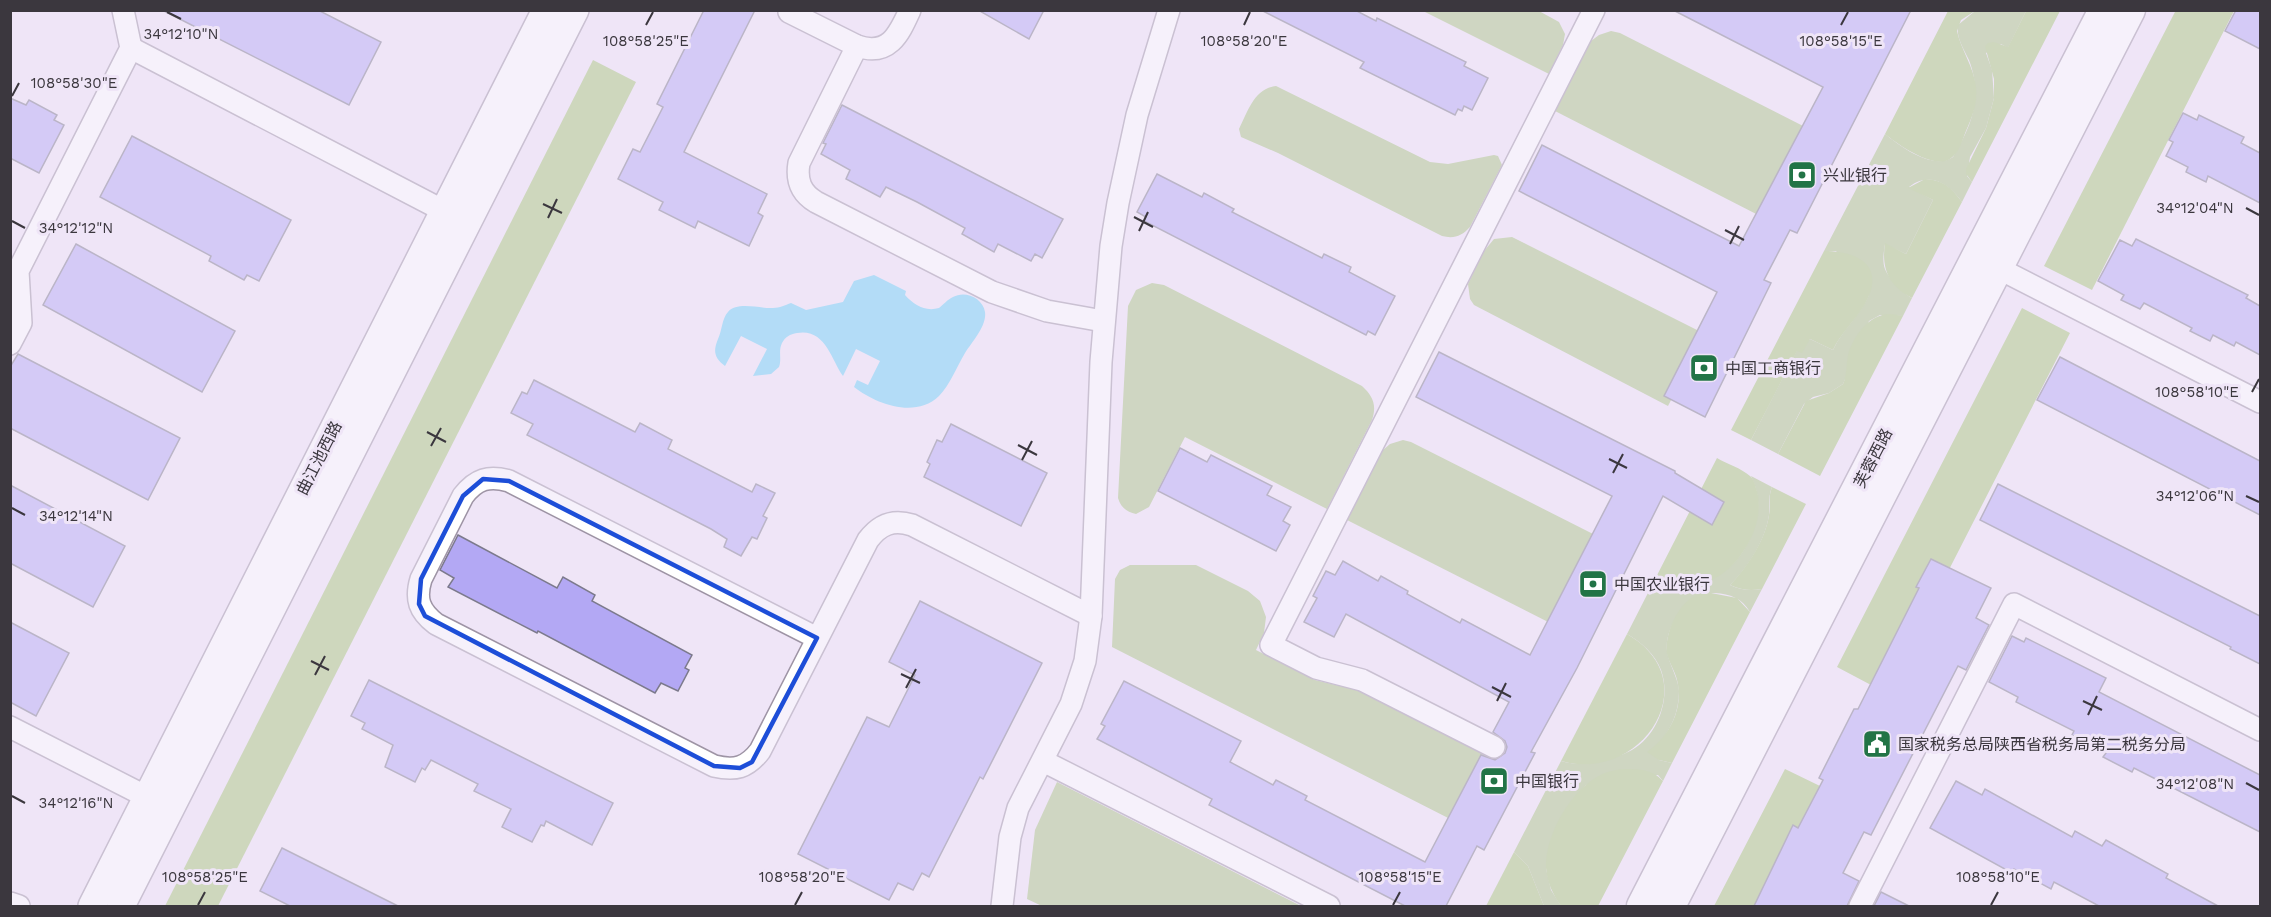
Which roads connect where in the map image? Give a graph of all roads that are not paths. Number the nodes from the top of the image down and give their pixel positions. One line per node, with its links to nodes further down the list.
1 (123, 10): 11 (street)
2 (546, 10): 12 (street, 曲江池西路)
3 (574, 10): 27 (street, 曲江池西路)
4 (910, 10): 10 (street)
5 (1170, 10): 14 (street)
6 (1594, 10): 21 (street)
7 (2104, 10): 13 (main road, 芙蓉西路)
8 (2130, 10): 13 (main road, 芙蓉西路)
9 (789, 12): 10 (street)
10 (857, 46): 14 (street)
11 (131, 48): 12 (street); 15 (street)
12 (444, 211): 23 (street, 曲江池西路)
13 (1988, 263): 16 (street); 30 (main road, 芙蓉西路); 31 (main road, 芙蓉西路)
14 (1103, 321): 17 (street)
15 (10, 344)
16 (2260, 402)
17 (1091, 616): 18 (street); 22 (street)
18 (818, 638): 18 (street)
19 (10, 727): 23 (street)
20 (2260, 730): 32 (street)
21 (1494, 747)
22 (1042, 761): 28 (street); 29 (street)
23 (147, 798): 26 (street, 曲江池西路)
24 (10, 903): 25 (street)
25 (19, 906)
26 (92, 906)
27 (121, 906)
28 (1002, 906)
29 (1329, 906)
30 (1641, 906)
31 (1670, 906)
32 (1860, 906)

